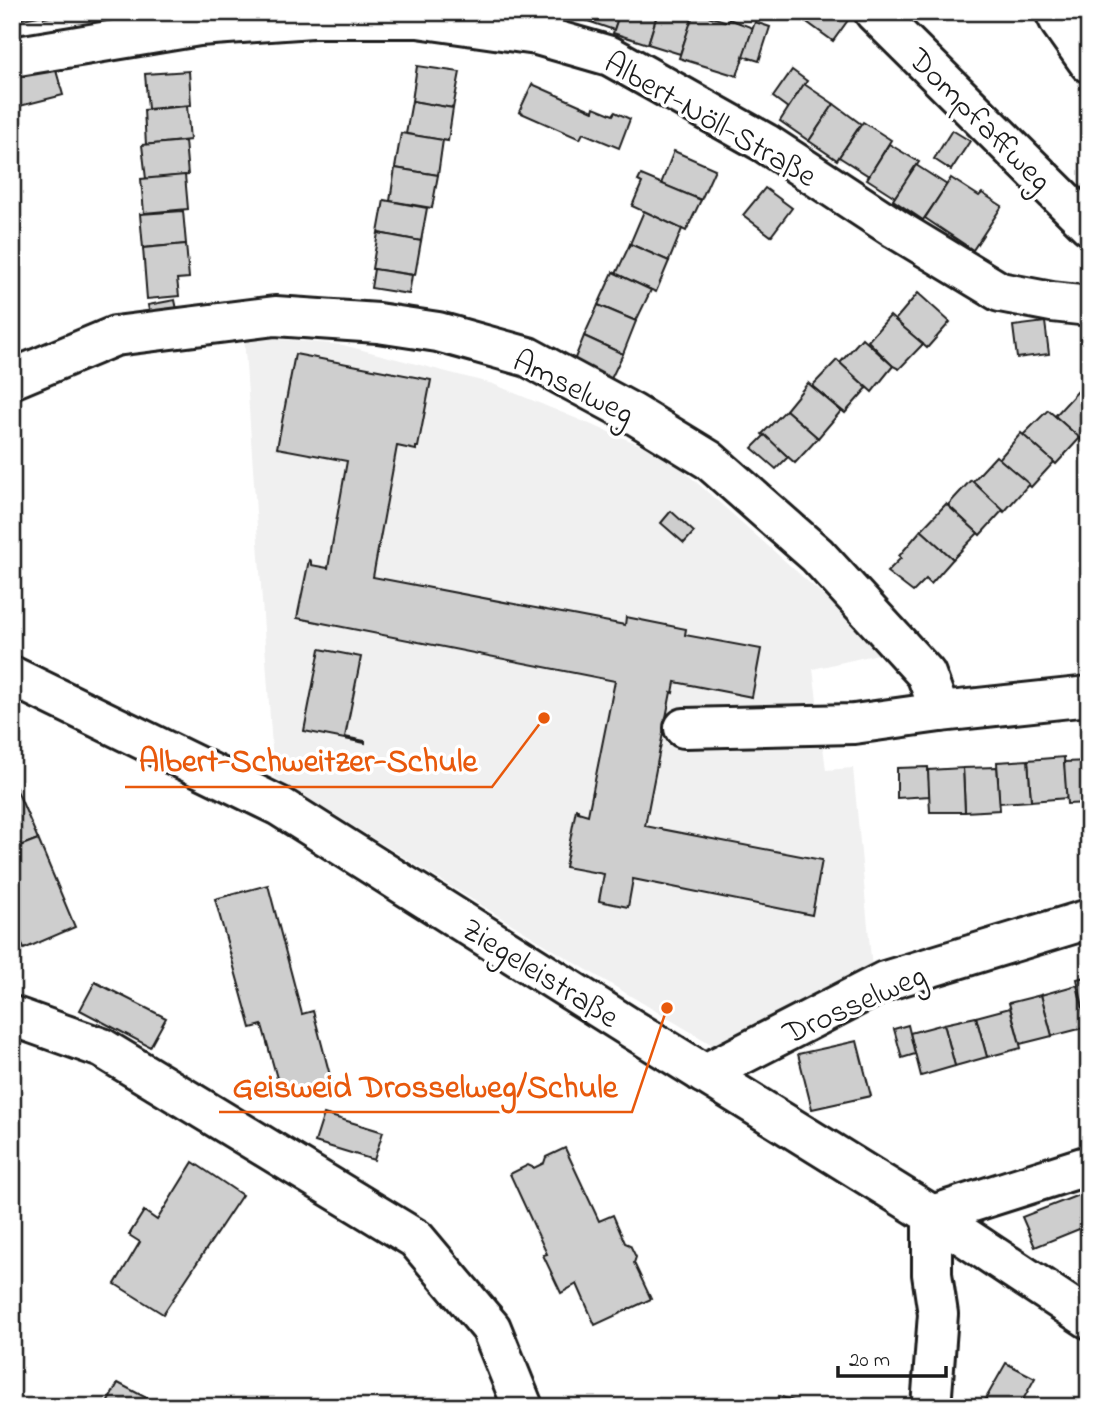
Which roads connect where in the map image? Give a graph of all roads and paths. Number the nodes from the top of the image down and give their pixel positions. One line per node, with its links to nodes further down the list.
1 (874, 12): 5 (street, Dompfaffweg)
2 (1055, 12): 4 (street)
3 (12, 57): 6 (street, Albert-Nöll-Straße)
4 (1089, 63)
5 (1089, 225)
6 (1089, 306)
7 (12, 379): 10 (street, Amselweg)
8 (12, 676): 14 (street, Ziegeleistraße)
9 (1089, 696): 10 (street)
10 (940, 712): 11 (street)
11 (684, 728)
12 (1089, 919): 14 (street, Drosselweg)
13 (12, 1016): 18 (street)
14 (704, 1074): 16 (street, Ziegeleistraße)
15 (1089, 1165): 16 (street)
16 (932, 1216): 17 (street, Ziegeleistraße); 19 (street)
17 (1089, 1320)
18 (523, 1407)
19 (931, 1407)

